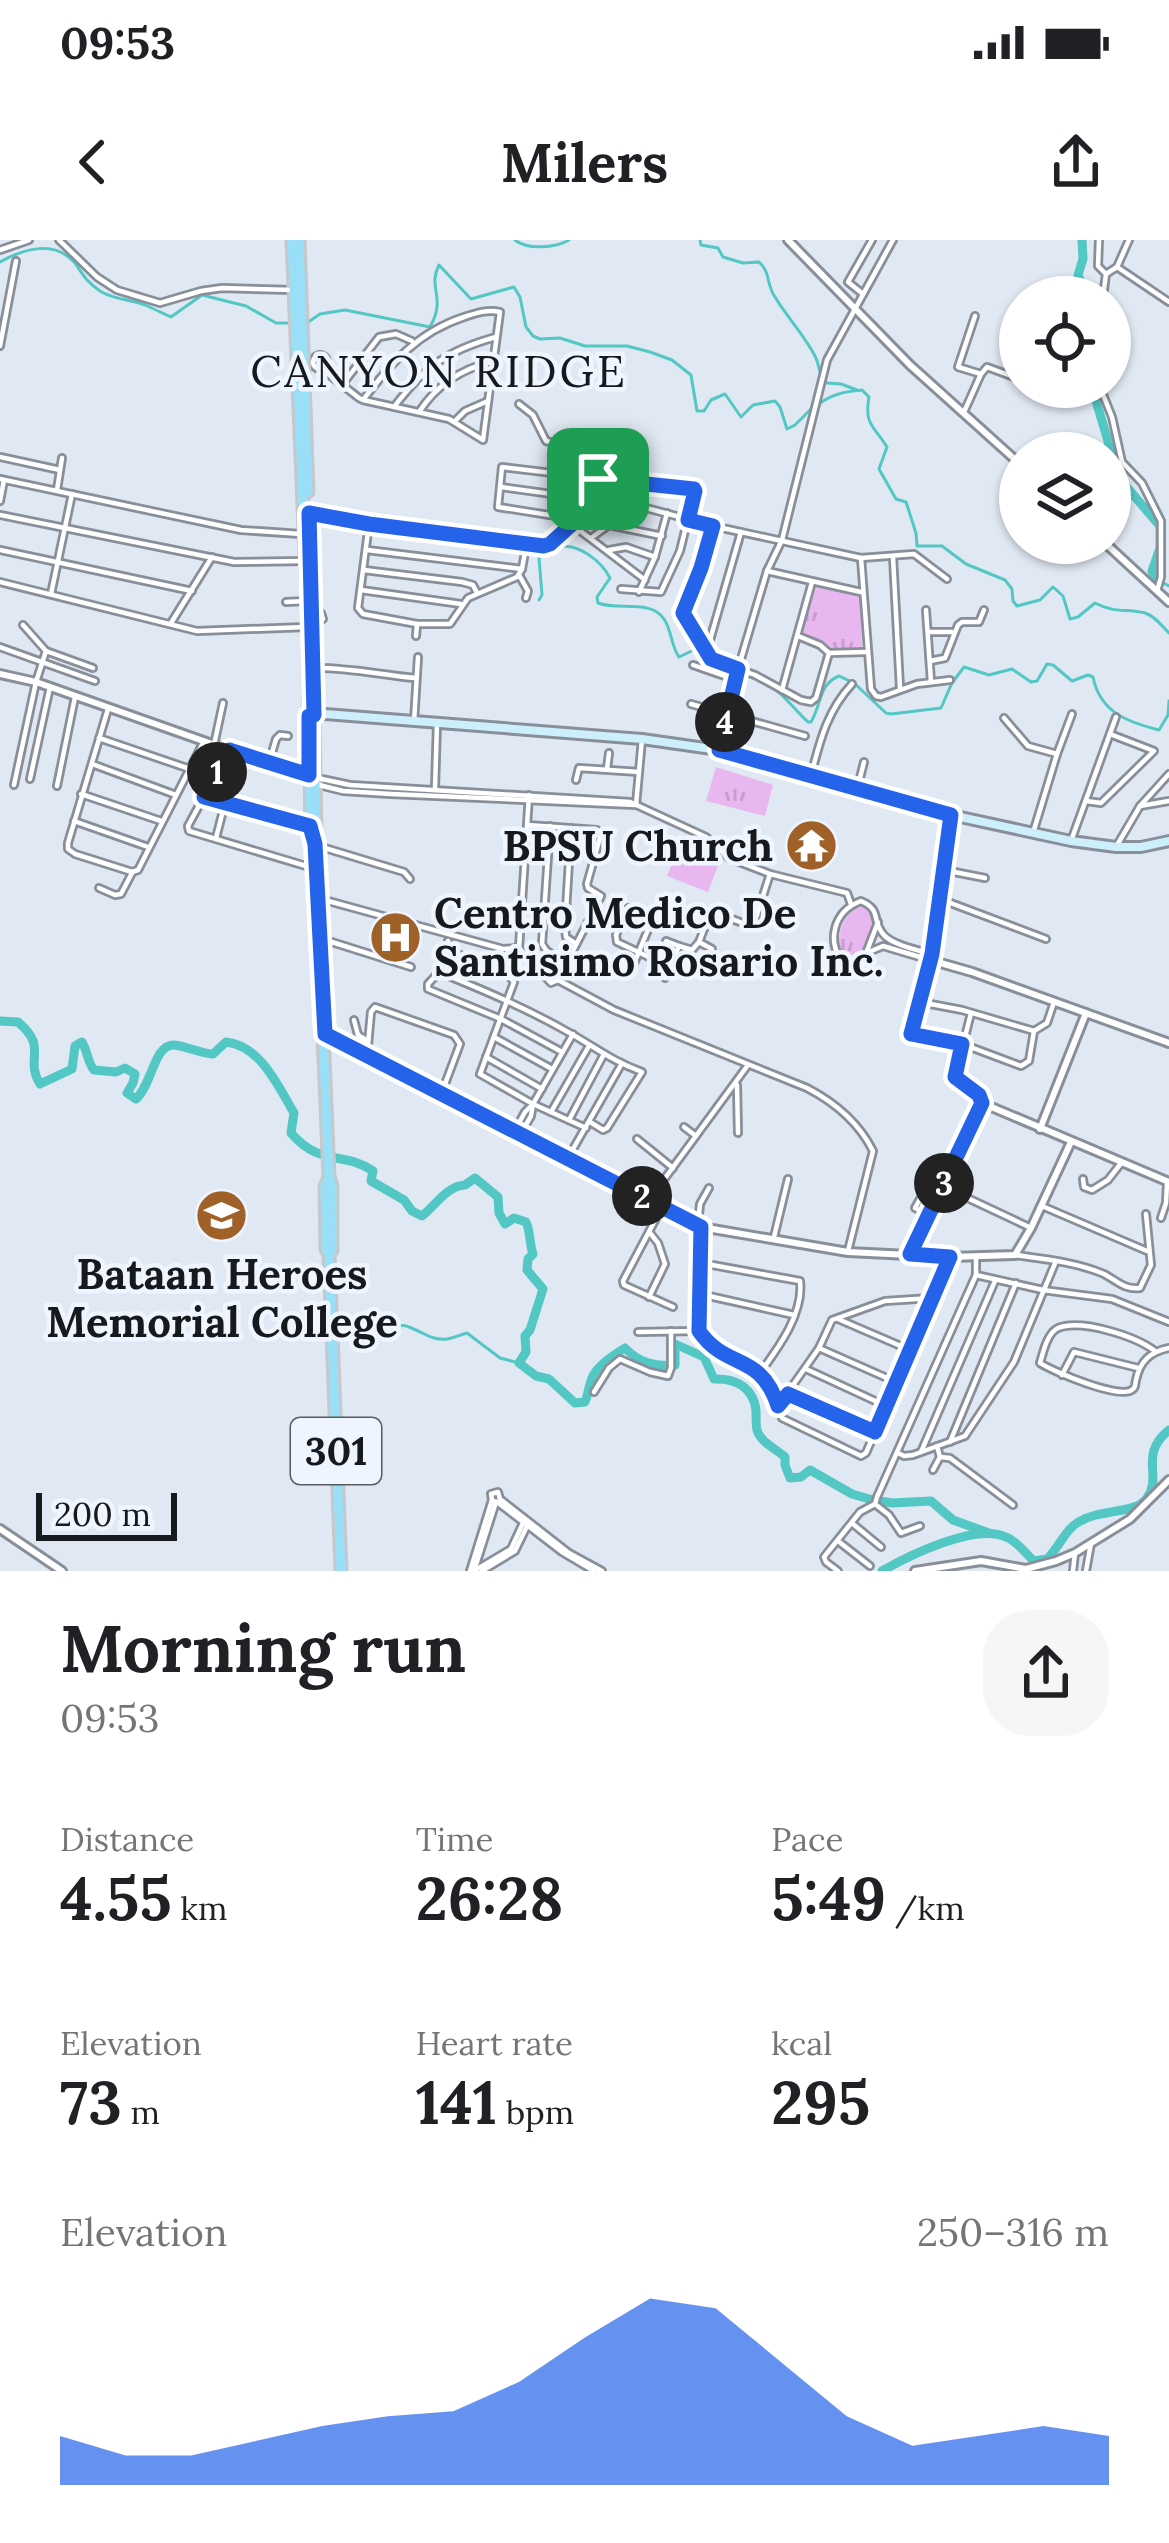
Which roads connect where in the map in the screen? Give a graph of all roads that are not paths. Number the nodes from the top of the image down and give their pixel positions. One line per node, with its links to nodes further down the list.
1 (28, 240): 9 (street)
2 (59, 240): 13 (street)
3 (296, 240): 13 (main road, 301); 17 (main road, 301)
4 (788, 240): 16 (street)
5 (872, 240): 14 (street)
6 (893, 240): 14 (street)
7 (1099, 240): 12 (street)
8 (1129, 240): 11 (street)
9 (0, 250)
10 (16, 261): 22 (street)
11 (1118, 267): 12 (street); 15 (street)
12 (1106, 274)
13 (294, 290): 17 (main road, 301)
14 (863, 294): 16 (street)
15 (1169, 302)
16 (854, 310): 35 (street); 60 (street)
17 (298, 313): 19 (main road, 301)
18 (975, 316): 27 (street)
19 (299, 332): 24 (main road, 301); 57 (main road, 301)
20 (496, 337): 21 (street); 23 (street); 32 (street)
21 (413, 342): 28 (street); 29 (street)
22 (0, 346)
23 (493, 361): 30 (street); 34 (street)
24 (309, 363): 25 (street); 25 (street); 48 (main road, 301)
25 (322, 369): 28 (street)
26 (999, 371): 27 (street)
27 (981, 374): 35 (street)
28 (342, 385): 29 (street)
29 (363, 400): 32 (street)
30 (488, 400): 36 (street); 36 (street)
31 (520, 404): 42 (street)
32 (394, 406): 34 (street)
33 (1108, 408): 62 (street)
34 (419, 412): 36 (street)
35 (964, 412): 37 (street)
36 (455, 422)
37 (999, 444)
38 (0, 457): 40 (street)
39 (62, 458): 40 (street)
40 (60, 470): 44 (street)
41 (2, 479): 44 (street); 47 (street)
42 (598, 479): 43 (street); 46 (street); 51 (street)
43 (499, 487): 46 (street); 53 (street)
44 (56, 490): 45 (street)
45 (72, 494): 55 (street); 57 (street)
46 (596, 500): 49 (street); 53 (street)
47 (0, 501)
48 (309, 513): 52 (street); 92 (main road, 301)
49 (667, 513): 51 (street); 58 (street)
50 (0, 515): 55 (street)
51 (688, 520): 54 (street); 85 (street)
52 (369, 524): 61 (street); 64 (street)
53 (572, 525): 59 (street); 61 (street)
54 (713, 526): 56 (street); 105 (street)
55 (64, 528): 68 (street); 71 (street)
56 (741, 532): 60 (street); 105 (street)
57 (304, 534): 70 (main road, 301)
58 (662, 536): 59 (street); 66 (street)
59 (591, 538): 65 (street)
60 (782, 540): 69 (street); 74 (street)
61 (526, 545): 75 (street)
62 (1166, 545): 81 (street)
63 (0, 550): 71 (street)
64 (367, 550): 73 (street); 75 (street)
65 (609, 550): 66 (street); 77 (street)
66 (655, 556): 77 (street)
67 (893, 556): 69 (street); 76 (street); 124 (street)
68 (212, 557): 70 (street); 83 (street)
69 (861, 558): 86 (street)
70 (305, 561): 92 (main road, 301)
71 (57, 562): 83 (street); 87 (street)
72 (1129, 564): 81 (street)
73 (364, 571): 82 (street); 84 (street)
74 (767, 571): 79 (street); 116 (street)
75 (521, 572): 84 (street); 88 (street)
76 (947, 579)
77 (645, 580): 85 (street)
78 (0, 582): 87 (street)
79 (812, 582): 86 (street); 103 (street)
80 (621, 589): 85 (street)
81 (1158, 589): 90 (street)
82 (361, 590): 91 (street); 97 (street)
83 (192, 591): 96 (street)
84 (477, 592): 91 (street)
85 (639, 592)
86 (862, 592): 107 (street)
87 (51, 594): 96 (street)
88 (526, 598)
89 (286, 602): 92 (street)
90 (1169, 602)
91 (461, 604): 97 (street)
92 (309, 606): 95 (street); 99 (main road, 301); 114 (main road, 301)
93 (926, 610): 100 (street)
94 (984, 610): 101 (street)
95 (323, 619)
96 (171, 623): 99 (street)
97 (417, 624): 102 (street)
98 (23, 625): 106 (street)
99 (308, 627): 132 (main road, 301)
100 (928, 632): 101 (street); 110 (street)
101 (955, 632): 110 (street)
102 (416, 636)
103 (798, 636): 108 (street); 125 (street)
104 (0, 647): 111 (street)
105 (705, 649): 116 (street)
106 (46, 651): 111 (street); 113 (street)
107 (866, 652): 108 (street); 124 (street)
108 (829, 653): 125 (street)
109 (418, 658): 117 (street)
110 (930, 661): 121 (street)
111 (43, 662): 119 (street); 120 (street)
112 (693, 665): 116 (street)
113 (93, 668)
114 (313, 668): 117 (street); 132 (main road, 301)
115 (0, 674): 120 (street)
116 (737, 675): 125 (street); 131 (street)
117 (416, 678): 135 (street)
118 (950, 680): 121 (street)
119 (95, 681)
120 (36, 682): 123 (street); 159 (street)
121 (931, 682): 124 (street)
122 (852, 684): 155 (street)
123 (50, 687): 126 (street); 156 (street)
124 (900, 688)
125 (782, 690)
126 (76, 695): 129 (street); 160 (street)
127 (223, 703): 143 (street)
128 (691, 704): 131 (street)
129 (109, 707): 140 (street); 142 (street)
130 (1072, 713): 147 (street)
131 (727, 714): 139 (street); 145 (street)
132 (311, 715): 135 (main road); 157 (main road, 301)
133 (1116, 717): 137 (street)
134 (1004, 718): 147 (street)
135 (414, 722): 136 (main road)
136 (437, 723): 141 (main road); 163 (street)
137 (1110, 734): 169 (street); 169 (street)
138 (288, 736): 149 (street)
139 (805, 736)
140 (99, 738): 150 (street); 151 (street)
141 (642, 739): 145 (main road); 153 (street)
142 (204, 741): 143 (street); 151 (street)
143 (214, 745): 144 (street)
144 (229, 750): 149 (street); 167 (street)
145 (719, 750): 155 (main road)
146 (609, 753): 152 (street)
147 (1057, 754): 181 (street)
148 (864, 762): 162 (street)
149 (269, 763): 157 (street)
150 (92, 764): 164 (street); 166 (street)
151 (190, 769): 166 (street)
152 (607, 770): 153 (street); 158 (street)
153 (639, 772): 172 (street)
154 (1169, 774): 173 (street)
155 (811, 775): 162 (main road)
156 (30, 779)
157 (312, 780): 161 (street); 178 (main road, 301); 185 (main road, 301)
158 (576, 780)
159 (14, 785)
160 (57, 786)
161 (343, 787): 163 (street); 165 (street)
162 (858, 788): 174 (main road)
163 (435, 790): 165 (street)
164 (81, 794): 175 (street); 176 (street)
165 (474, 794): 168 (street)
166 (176, 795): 176 (street)
167 (204, 797): 171 (street); 182 (street)
168 (529, 797): 172 (street); 177 (street)
169 (1086, 801): 183 (street)
170 (1169, 801): 173 (street)
171 (225, 803): 178 (street); 182 (street)
172 (636, 805): 191 (street)
173 (1140, 806): 186 (street)
174 (951, 815): 181 (main road); 189 (street)
175 (74, 820): 187 (street); 190 (street)
176 (163, 822): 187 (street)
177 (527, 825): 179 (street); 207 (street)
178 (310, 826): 185 (main road, 301)
179 (550, 826): 180 (street); 212 (street)
180 (571, 828): 205 (street); 205 (street)
181 (1033, 832): 183 (main road)
182 (215, 840): 188 (street)
183 (1071, 841): 186 (main road)
184 (1169, 842): 186 (main road)
185 (315, 844): 188 (main road, 301); 193 (street)
186 (1116, 847)
187 (149, 848): 190 (street)
188 (316, 869): 195 (main road, 301)
189 (944, 870): 192 (street); 196 (street)
190 (133, 872): 194 (street)
191 (770, 874): 197 (street); 204 (street)
192 (985, 878)
193 (410, 879)
194 (99, 888)
195 (317, 898): 201 (main road, 301); 207 (street)
196 (940, 899): 202 (street); 211 (street)
197 (851, 904): 200 (street); 210 (street)
198 (628, 908): 209 (street)
199 (652, 920): 209 (street)
200 (878, 922): 210 (street); 211 (street)
201 (319, 938): 215 (street); 229 (main road, 301)
202 (1046, 939)
203 (667, 941): 206 (street)
204 (699, 942): 206 (street); 208 (street)
205 (575, 944): 212 (street)
206 (679, 946): 214 (street)
207 (519, 948): 218 (street)
208 (712, 949)
209 (638, 952): 213 (street); 214 (street)
210 (869, 952): 211 (street)
211 (931, 957): 220 (street); 221 (street)
212 (565, 964): 218 (street)
213 (633, 966)
214 (670, 967): 217 (street)
215 (411, 968)
216 (439, 972): 219 (street); 219 (street); 224 (street)
217 (664, 978)
218 (555, 981): 239 (street)
219 (508, 999): 224 (street); 227 (street)
220 (920, 1002): 222 (street); 232 (street)
221 (1054, 1002): 223 (street); 226 (street)
222 (971, 1013): 226 (street); 232 (street)
223 (1086, 1013): 231 (street); 250 (street)
224 (501, 1019): 228 (street); 234 (street)
225 (354, 1020): 230 (street)
226 (1034, 1031): 232 (street)
227 (572, 1034): 233 (street); 234 (street)
228 (493, 1036): 237 (street); 240 (street)
229 (325, 1037): 235 (street); 336 (main road, 301)
230 (368, 1040): 235 (street); 243 (street)
231 (1169, 1042)
232 (962, 1044): 244 (street)
233 (589, 1046): 236 (street); 246 (street)
234 (562, 1052): 240 (street)
235 (367, 1056): 243 (street)
236 (603, 1056): 238 (street); 247 (street)
237 (486, 1057): 242 (street); 245 (street)
238 (621, 1065): 248 (street); 248 (street)
239 (748, 1065): 241 (street); 275 (street)
240 (552, 1069): 242 (street)
241 (737, 1081): 252 (street); 253 (street)
242 (542, 1088): 245 (street)
243 (442, 1094): 251 (street)
244 (982, 1103): 250 (street); 262 (street)
245 (533, 1104): 246 (street); 251 (street)
246 (551, 1112): 247 (street)
247 (568, 1121): 248 (street)
248 (588, 1125): 256 (street)
249 (684, 1126): 253 (street)
250 (1040, 1129): 255 (street)
251 (517, 1133): 265 (street)
252 (738, 1133)
253 (696, 1136): 258 (street)
254 (637, 1139): 258 (street)
255 (1071, 1142): 257 (street); 266 (street)
256 (573, 1149)
257 (1122, 1162): 260 (street); 261 (street)
258 (673, 1168): 265 (street)
259 (788, 1179): 274 (street)
260 (1083, 1179)
261 (1168, 1181): 270 (street)
262 (942, 1186): 269 (street); 272 (street)
263 (709, 1187): 271 (street)
264 (920, 1199): 269 (street)
265 (650, 1200): 267 (street)
266 (1042, 1206): 272 (street); 276 (street)
267 (662, 1207): 271 (street); 273 (street)
268 (1146, 1214): 276 (street)
269 (930, 1215): 277 (street)
270 (1161, 1218)
271 (699, 1226): 274 (street); 282 (street)
272 (1031, 1228): 278 (street)
273 (648, 1233): 288 (street); 288 (street)
274 (773, 1240): 275 (street)
275 (848, 1252): 277 (street)
276 (1149, 1252): 281 (street)
277 (910, 1254): 280 (street)
278 (1015, 1255): 279 (street); 281 (street)
279 (976, 1256): 280 (street); 283 (street)
280 (950, 1257): 289 (street)
281 (1056, 1261): 286 (street)
282 (701, 1263): 287 (street); 291 (street)
283 (976, 1276): 284 (street); 313 (street)
284 (996, 1280): 285 (street); 314 (street)
285 (1016, 1283): 286 (street); 311 (street)
286 (1043, 1290): 293 (street); 311 (street)
287 (700, 1294): 291 (street); 295 (street)
288 (649, 1297): 290 (street)
289 (932, 1298): 292 (street); 299 (street)
290 (673, 1307)
291 (794, 1315): 303 (street)
292 (838, 1319): 297 (street); 299 (street)
293 (1169, 1322)
294 (671, 1331): 295 (street); 296 (street); 306 (street)
295 (699, 1331): 303 (street)
296 (638, 1332)
297 (819, 1348): 302 (street); 305 (street)
298 (1169, 1348): 300 (street)
299 (910, 1350): 305 (street)
300 (1155, 1351): 301 (street); 304 (street)
301 (1138, 1368): 304 (street); 304 (street)
302 (806, 1369): 307 (street); 309 (street)
303 (760, 1373): 308 (street)
304 (1062, 1375)
305 (896, 1382): 309 (street)
306 (594, 1392)
307 (788, 1394): 308 (street); 310 (street)
308 (778, 1406): 310 (street)
309 (886, 1406): 310 (street)
310 (875, 1432)
311 (950, 1442): 312 (street)
312 (937, 1446): 314 (street); 315 (street)
313 (895, 1452): 314 (street); 318 (street)
314 (921, 1452)
315 (940, 1457): 316 (street); 319 (street)
316 (933, 1470)
317 (1169, 1480): 325 (street)
318 (876, 1501): 321 (street); 322 (street)
319 (1013, 1505)
320 (526, 1521): 332 (street); 337 (street); 337 (street)
321 (851, 1522): 324 (street); 326 (street)
322 (920, 1526)
323 (0, 1529): 335 (street)
324 (838, 1541): 330 (street); 338 (street)
325 (1091, 1543): 327 (street); 343 (street)
326 (881, 1547)
327 (1075, 1553): 328 (street); 342 (street)
328 (1056, 1561): 334 (street); 341 (street)
329 (981, 1562): 331 (street); 333 (street); 340 (street)
330 (870, 1566)
331 (1000, 1568): 334 (street)
332 (595, 1569)
333 (952, 1569): 339 (street)
334 (1025, 1570)
335 (62, 1571)
336 (341, 1571)
337 (475, 1571)
338 (838, 1571)
339 (915, 1571)
340 (977, 1571)
341 (1051, 1571)
342 (1073, 1571)
343 (1086, 1571)

